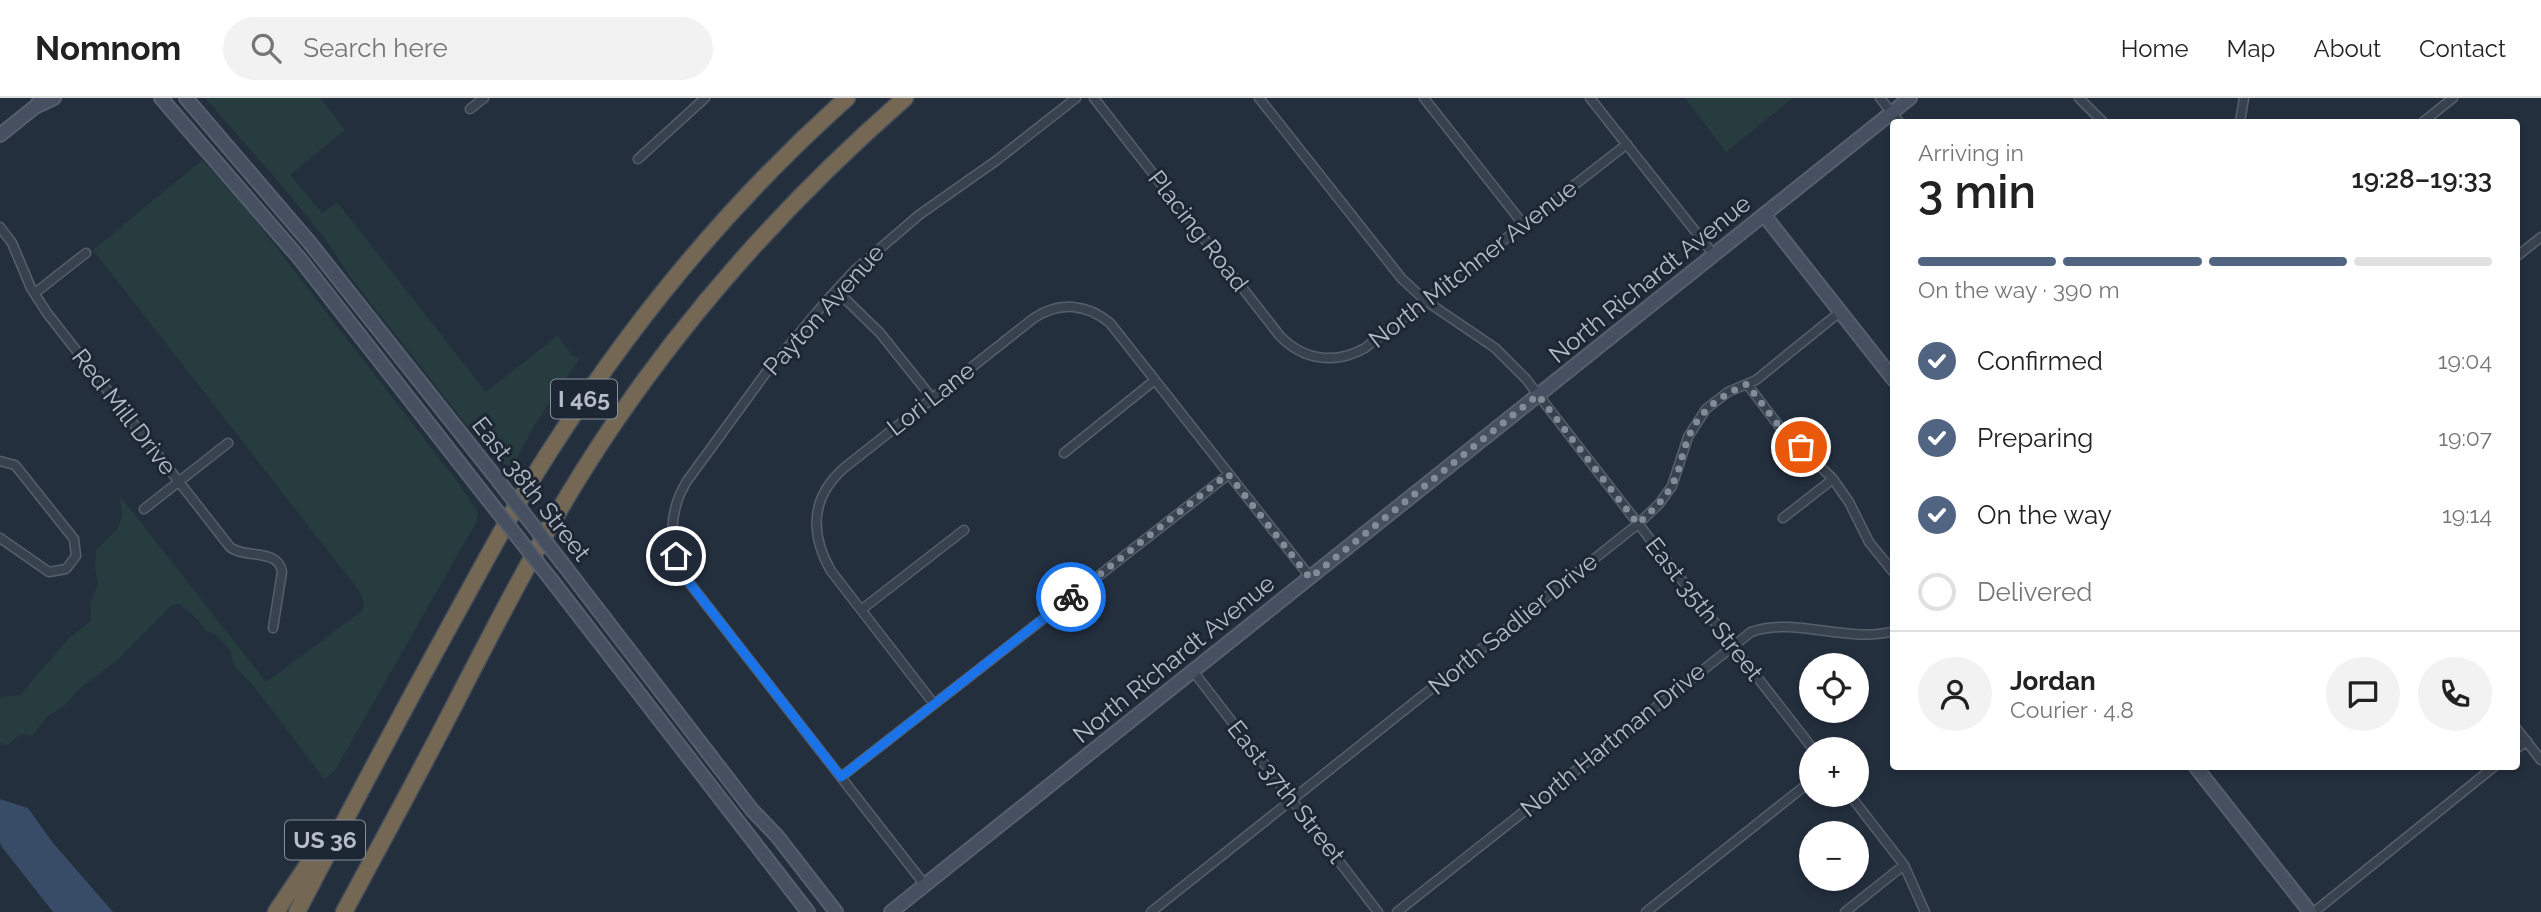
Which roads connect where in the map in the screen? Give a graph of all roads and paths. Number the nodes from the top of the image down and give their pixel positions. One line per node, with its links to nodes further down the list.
1 (54, 98): 18 (main road)
2 (160, 98): 81 (main road, East 38th Street, bridge)
3 (186, 98): 82 (main road, East 38th Street, bridge)
4 (484, 98): 19 (street)
5 (705, 98): 27 (street)
6 (847, 98): 69 (highway, I 465)
7 (905, 98): 80 (highway, I 465)
8 (1076, 98): 35 (street, Payton Avenue)
9 (1094, 98): 39 (street, Placing Road)
10 (1259, 98): 37 (street, East 35th Street)
11 (1424, 98): 29 (street)
12 (1590, 98): 26 (street)
13 (1880, 98): 20 (street)
14 (1910, 98): 20 (main road, North Richardt Avenue)
15 (2079, 98): 21 (street)
16 (2245, 98): 22 (street)
17 (2453, 98): 23 (street)
18 (38, 103): 25 (main road)
19 (470, 109)
20 (1895, 118)
21 (2100, 119)
22 (2241, 119)
23 (2427, 119)
24 (1890, 122): 28 (main road, North Richardt Avenue)
25 (0, 135)
26 (1627, 145): 29 (street, North Mitchner Avenue); 34 (street)
27 (638, 159)
28 (1764, 215): 34 (main road, North Richardt Avenue); 38 (main road)
29 (1524, 225): 37 (street, North Mitchner Avenue)
30 (0, 226): 36 (street, Red Mill Drive)
31 (2541, 237): 33 (street)
32 (86, 253): 36 (street)
33 (2520, 254)
34 (1714, 255): 43 (main road, North Richardt Avenue)
35 (836, 290): 44 (street); 72 (street, Payton Avenue)
36 (35, 293): 50 (street, Red Mill Drive)
37 (1426, 301): 39 (street, North Mitchner Avenue); 43 (street, East 35th Street)
38 (1840, 312): 40 (main road); 42 (street, North Sadlier Drive)
39 (1310, 356)
40 (1890, 375)
41 (1155, 380): 44 (street, Lori Lane); 46 (street); 48 (street)
42 (1747, 384): 49 (street); 53 (street, North Sadlier Drive)
43 (1538, 395): 53 (street, East 35th Street); 57 (main road, North Richardt Avenue)
44 (932, 398): 58 (street, Lori Lane)
45 (228, 443): 50 (street)
46 (1064, 453)
47 (0, 461): 55 (street)
48 (1228, 474): 57 (street); 63 (street)
49 (1833, 479): 52 (street); 56 (street)
50 (180, 482): 51 (street); 59 (street, Red Mill Drive)
51 (145, 509)
52 (1783, 518)
53 (1638, 524): 61 (street, East 35th Street); 74 (street, North Sadlier Drive)
54 (964, 530): 58 (street)
55 (0, 538)
56 (1890, 568)
57 (1310, 578): 62 (main road, North Richardt Avenue)
58 (861, 610): 63 (street)
59 (273, 628)
60 (1890, 632): 61 (street, North Hartman Drive)
61 (1733, 645): 65 (street, East 35th Street); 86 (street, North Hartman Drive)
62 (1193, 671): 74 (street, East 37th Street); 77 (main road, North Richardt Avenue)
63 (934, 704): 72 (street)
64 (2520, 733): 66 (street)
65 (1804, 737)
66 (2527, 741): 67 (street); 68 (street)
67 (2520, 747)
68 (2541, 760)
69 (373, 768): 78 (highway, US 36); 79 (highway, I 465)
70 (2199, 770): 90 (main road)
71 (2490, 770): 90 (street)
72 (841, 777): 77 (street)
73 (1799, 791): 87 (street)
74 (1292, 800): 84 (street, North Sadlier Drive); 85 (street, East 37th Street)
75 (1859, 807): 76 (street)
76 (1904, 865): 88 (street); 89 (street)
77 (925, 885): 83 (main road, North Richardt Avenue)
78 (276, 912)
79 (296, 912)
80 (344, 912)
81 (808, 912)
82 (836, 912)
83 (891, 912)
84 (1150, 912)
85 (1378, 912)
86 (1397, 912)
87 (1646, 912)
88 (1845, 912)
89 (1925, 912)
90 (2312, 912)

